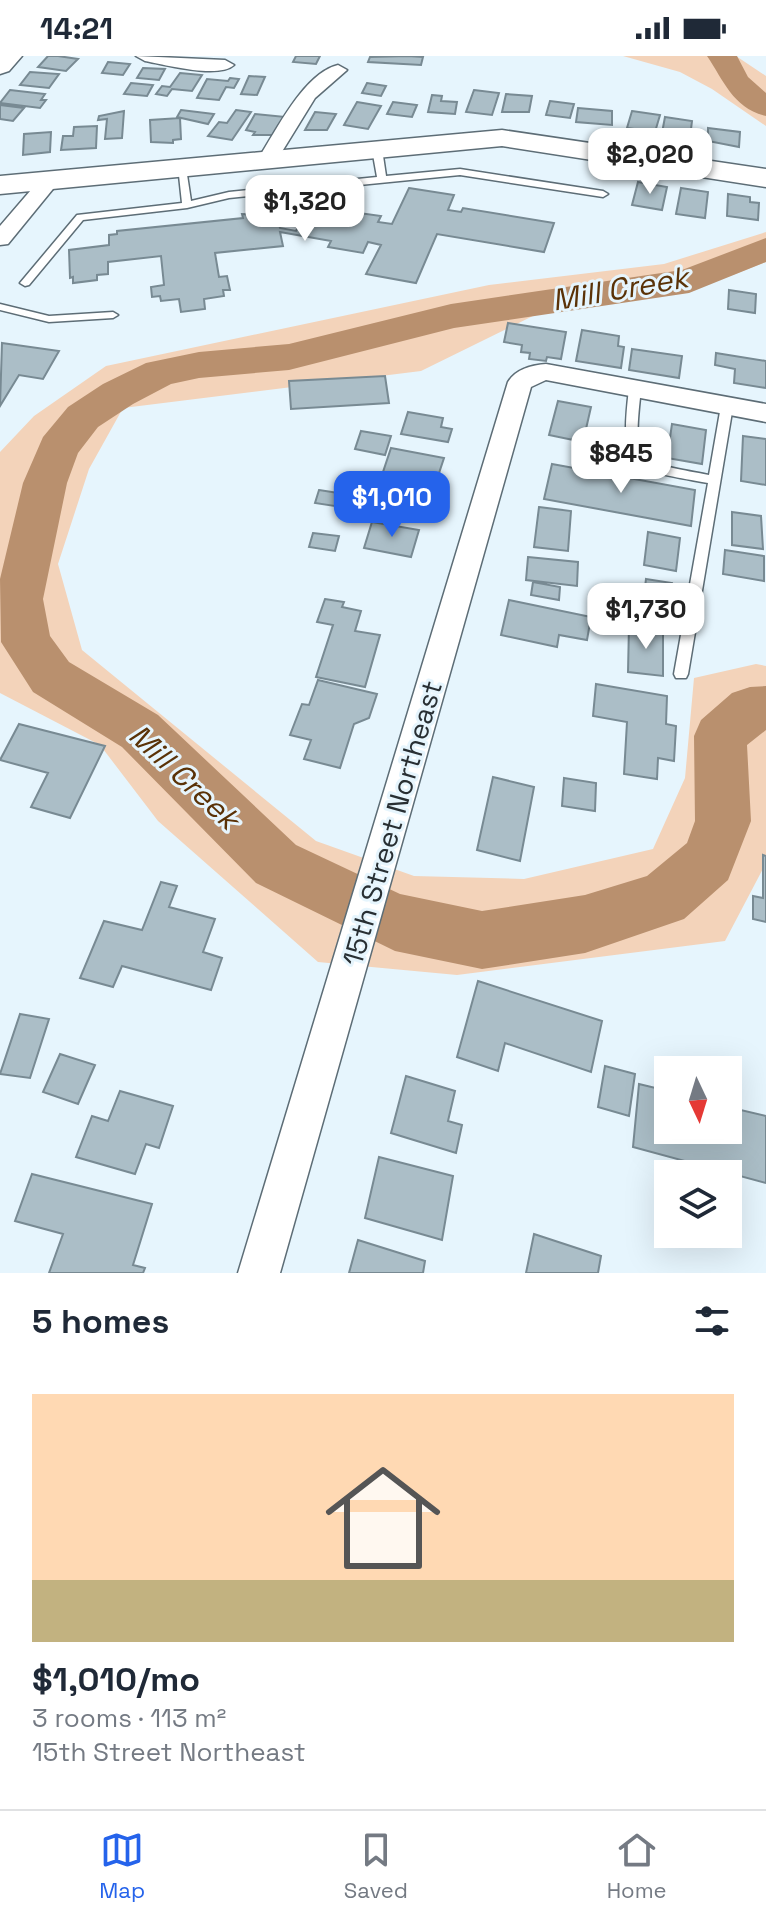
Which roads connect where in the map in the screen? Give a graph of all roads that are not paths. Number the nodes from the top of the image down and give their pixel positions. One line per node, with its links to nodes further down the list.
1 (9, 56): 4 (main road)
2 (145, 56): 3 (street)
3 (225, 65)
4 (0, 66)
5 (338, 70): 7 (street)
6 (377, 149): 7 (main road); 9 (main road); 10 (lane)
7 (268, 159): 8 (main road)
8 (181, 168): 11 (main road); 14 (lane)
9 (766, 178)
10 (382, 179): 13 (lane); 14 (lane)
11 (50, 180): 12 (main road); 15 (street)
12 (0, 185)
13 (603, 194)
14 (187, 205): 16 (lane)
15 (0, 239)
16 (25, 283)
17 (0, 307): 18 (lane)
18 (113, 315)
19 (635, 389): 20 (street); 22 (lane); 24 (street, 15th Street Northeast)
20 (727, 406): 21 (street); 22 (lane)
21 (766, 413)
22 (714, 480): 23 (lane)
23 (681, 674)
24 (259, 1273)

